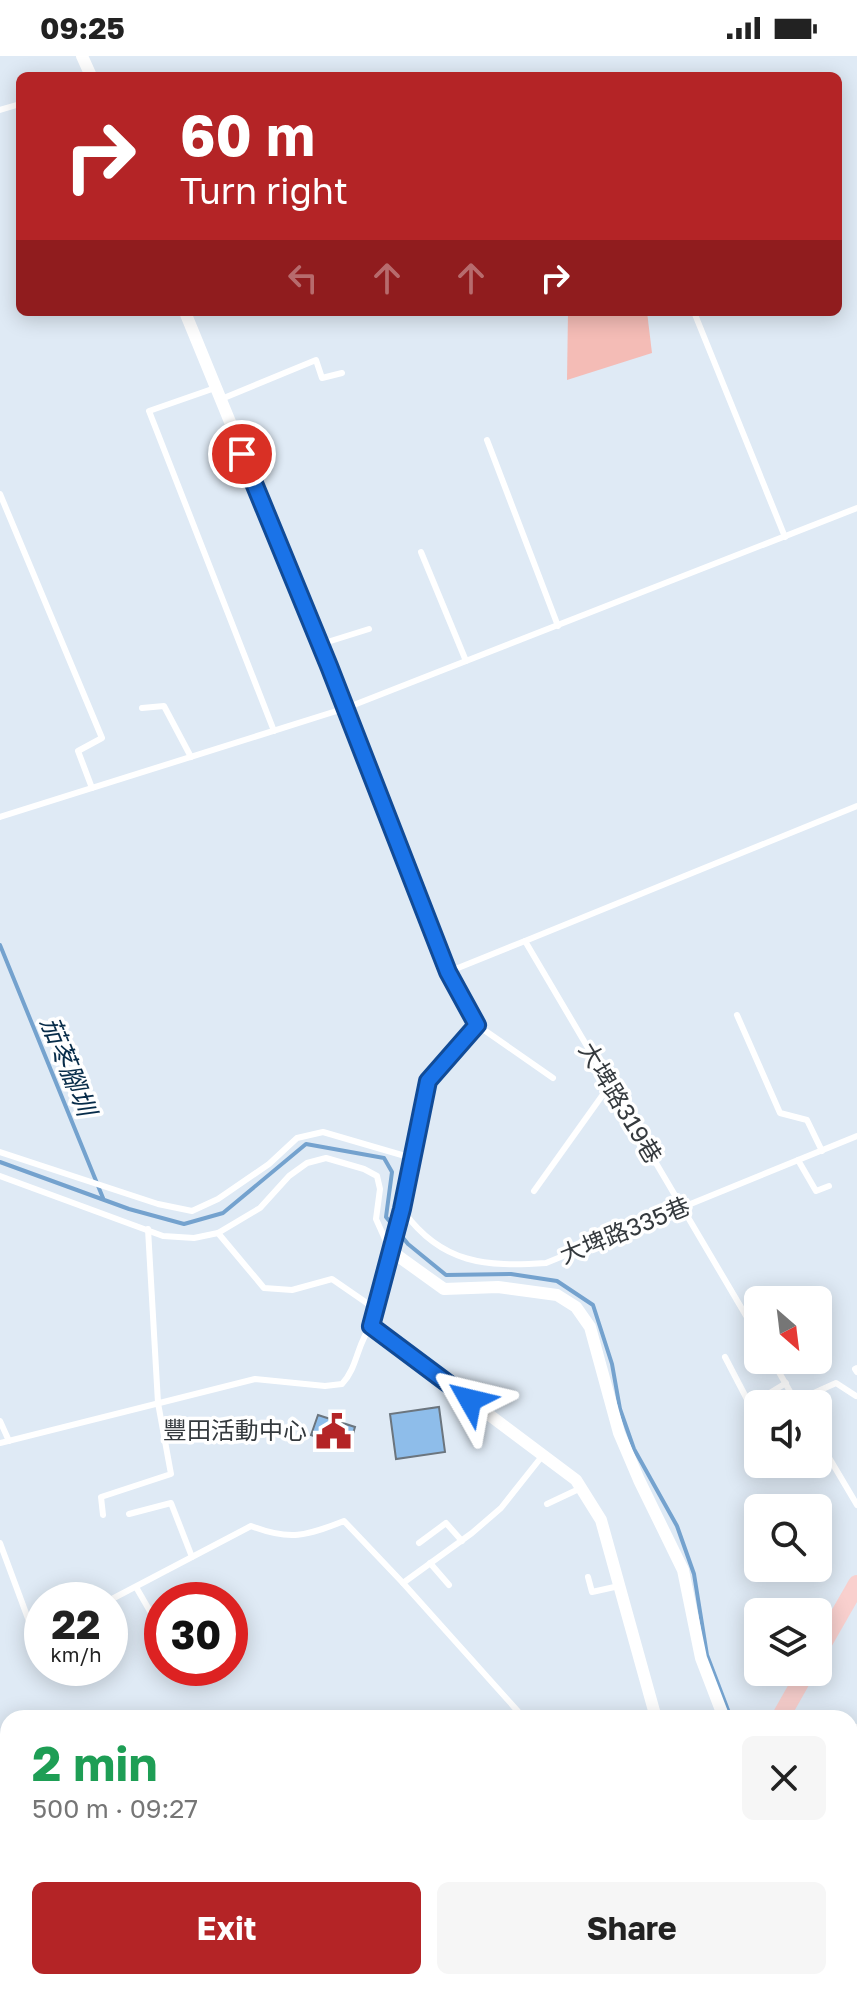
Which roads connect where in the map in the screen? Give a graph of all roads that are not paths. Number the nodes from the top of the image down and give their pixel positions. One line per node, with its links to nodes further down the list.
1 (187, 316): 4 (street)
2 (696, 316): 8 (lane)
3 (342, 373): 4 (lane)
4 (217, 394): 12 (street); 16 (lane)
5 (487, 440): 10 (lane)
6 (0, 494): 18 (lane)
7 (857, 508): 8 (lane)
8 (785, 537): 10 (lane)
9 (421, 552): 13 (lane)
10 (558, 626): 13 (lane)
11 (369, 629): 12 (lane)
12 (321, 644): 15 (street)
13 (466, 661): 15 (lane)
14 (142, 708): 17 (lane)
15 (346, 708): 16 (lane); 22 (street)
16 (274, 731): 17 (lane)
17 (191, 757): 18 (lane)
18 (92, 788): 20 (lane)
19 (857, 806): 21 (lane)
20 (0, 817)
21 (525, 941): 22 (lane); 26 (lane, 大埤路319巷)
22 (448, 972): 24 (street)
23 (737, 1015): 28 (lane)
24 (477, 1025): 25 (lane); 30 (street)
25 (553, 1078)
26 (609, 1086): 34 (lane); 35 (lane, 大埤路319巷)
27 (857, 1136): 28 (lane, 大埤路335巷)
28 (822, 1151): 31 (lane, 大埤路335巷)
29 (0, 1152): 30 (lane)
30 (412, 1158): 36 (street)
31 (798, 1160): 33 (lane); 35 (lane, 大埤路335巷)
32 (0, 1176): 37 (lane)
33 (829, 1186)
34 (534, 1191)
35 (683, 1207): 36 (lane, 大埤路335巷); 41 (lane, 大埤路319巷)
36 (402, 1209): 39 (street)
37 (148, 1229): 38 (lane); 49 (lane)
38 (218, 1233): 39 (lane); 40 (lane)
39 (391, 1251): 40 (street); 78 (street)
40 (375, 1309): 42 (street)
41 (744, 1312)
42 (371, 1326): 49 (lane); 53 (street)
43 (725, 1357): 45 (lane)
44 (781, 1374): 45 (lane)
45 (786, 1383): 46 (lane)
46 (790, 1390)
47 (822, 1390): 48 (lane)
48 (856, 1396)
49 (158, 1403): 51 (lane); 59 (lane)
50 (0, 1421): 51 (lane)
51 (9, 1441): 52 (lane)
52 (0, 1443)
53 (543, 1455): 55 (street); 60 (lane)
54 (832, 1463): 57 (lane)
55 (581, 1488): 56 (lane); 69 (street)
56 (547, 1504)
57 (857, 1505)
58 (129, 1514): 63 (lane)
59 (103, 1515)
60 (462, 1541): 62 (lane); 64 (lane)
61 (0, 1543): 73 (lane)
62 (419, 1543)
63 (192, 1557): 66 (lane); 70 (lane)
64 (430, 1563): 66 (lane); 68 (lane)
65 (588, 1577): 69 (lane)
66 (403, 1583): 76 (lane)
67 (857, 1584): 74 (main road)
68 (449, 1585)
69 (619, 1586): 77 (street)
70 (136, 1587): 71 (lane); 72 (lane)
71 (128, 1591)
72 (144, 1601)
73 (24, 1608)
74 (832, 1628)
75 (798, 1686): 79 (main road)
76 (517, 1710)
77 (654, 1710)
78 (721, 1710)
79 (785, 1710)

